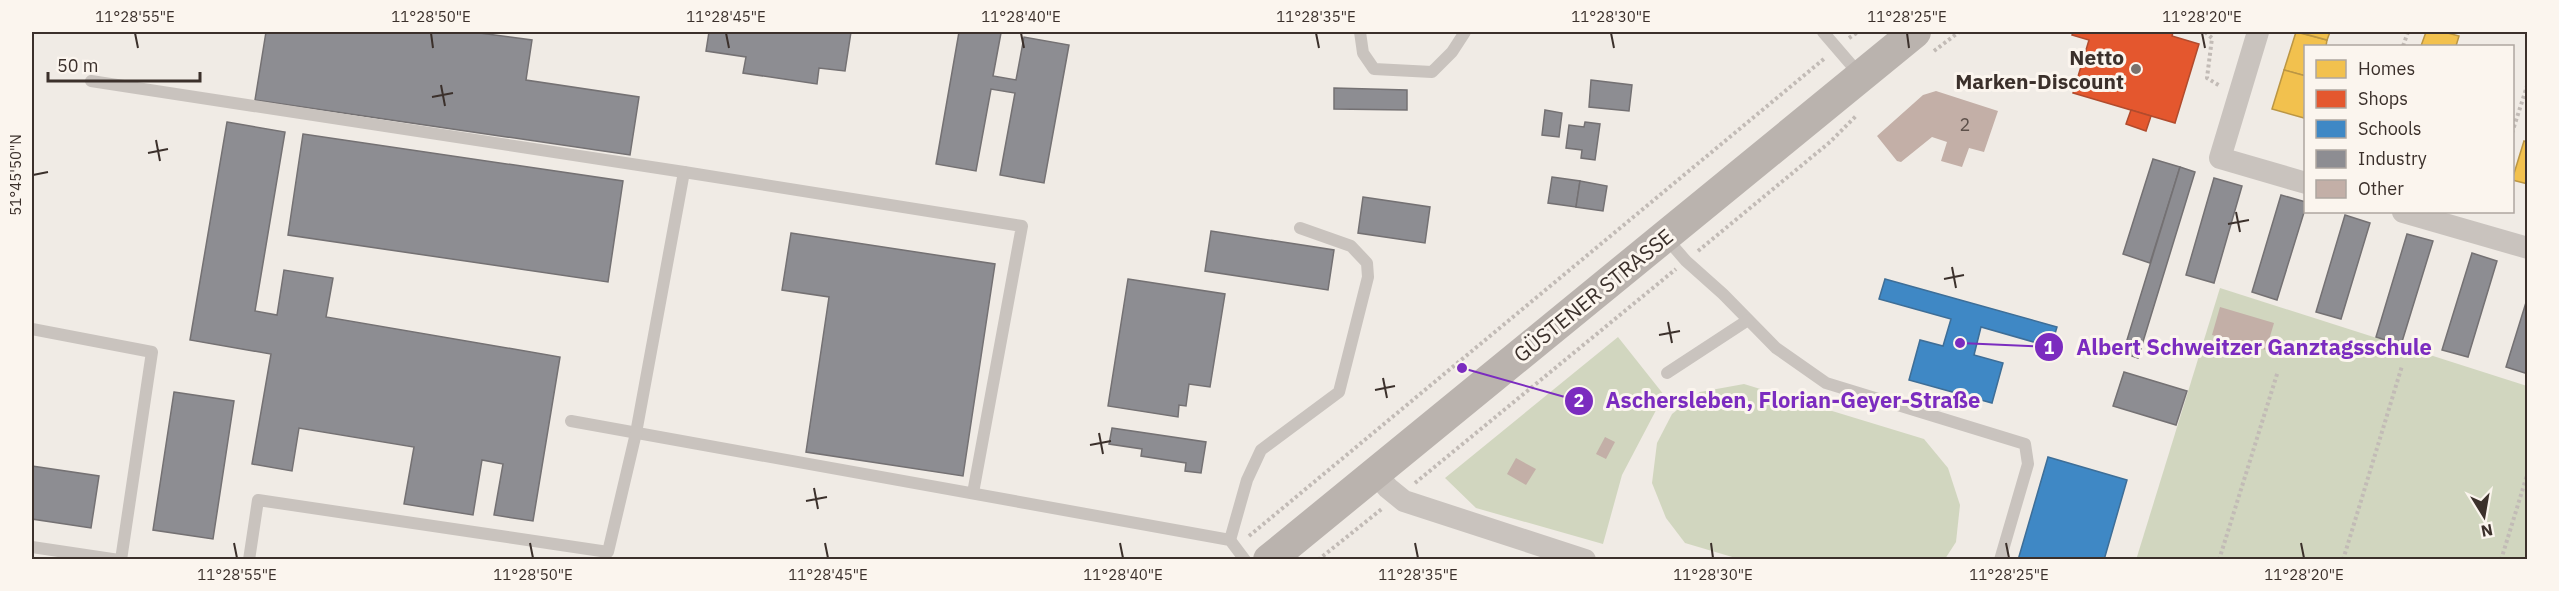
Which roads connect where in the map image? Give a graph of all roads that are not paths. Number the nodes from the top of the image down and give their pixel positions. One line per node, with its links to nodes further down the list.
1 (1360, 32): 2 (lane)
2 (1465, 32)
3 (1822, 32): 6 (lane)
4 (2258, 32): 9 (street)
5 (1923, 42): 6 (main road, GÜSTENER STRASSE)
6 (1861, 76): 12 (main road, GÜSTENER STRASSE)
7 (91, 81): 8 (lane)
8 (684, 171): 18 (lane); 20 (lane)
9 (2304, 182)
10 (2406, 213): 13 (street)
11 (1300, 228): 21 (lane)
12 (1664, 236): 14 (lane); 19 (main road, GÜSTENER STRASSE)
13 (2528, 248)
14 (1748, 320): 16 (lane); 28 (lane)
15 (32, 329): 24 (lane)
16 (1667, 373)
17 (571, 421): 18 (lane)
18 (636, 433): 20 (lane); 25 (lane)
19 (1375, 473): 23 (street); 27 (main road, GÜSTENER STRASSE)
20 (973, 494): 21 (lane)
21 (1233, 544): 26 (lane)
22 (32, 547): 24 (lane)
23 (1582, 559)
24 (120, 560)
25 (249, 560)
26 (1245, 560)
27 (1269, 560)
28 (2000, 560)

